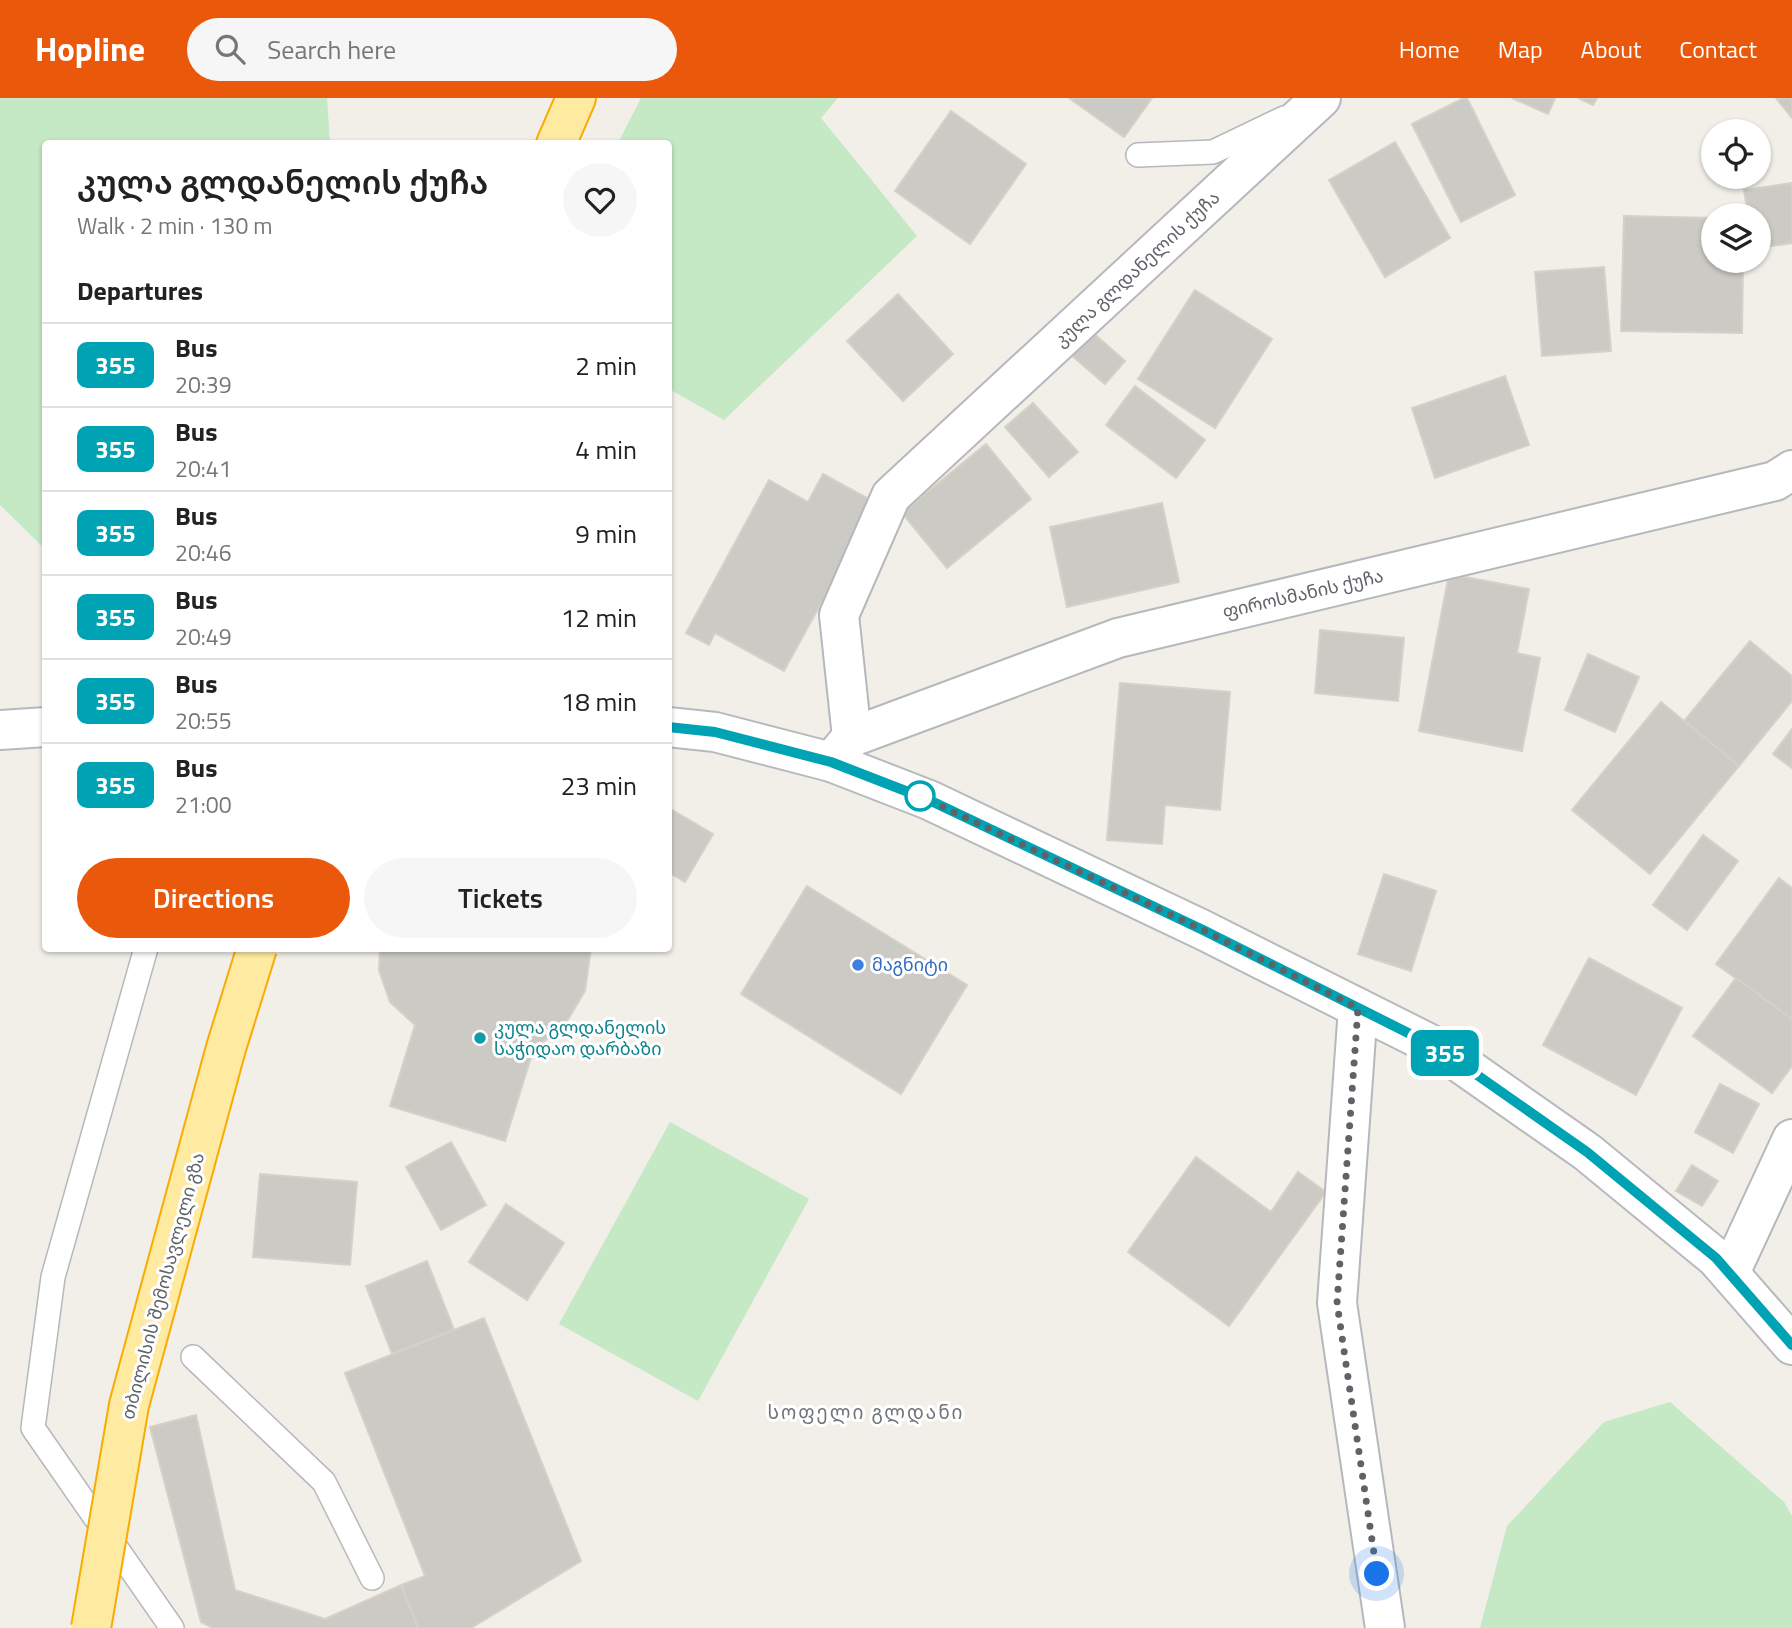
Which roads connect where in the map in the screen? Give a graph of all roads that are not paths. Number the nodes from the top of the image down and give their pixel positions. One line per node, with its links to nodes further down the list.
1 (576, 98): 3 (highway)
2 (1320, 100): 4 (lane); 9 (street, კულა გლდანელის ქუჩა)
3 (558, 140)
4 (1138, 155)
5 (1786, 485): 9 (street, ფიროსმანის ქუჩა)
6 (2, 725): 7 (street)
7 (42, 727)
8 (672, 727): 9 (street)
9 (842, 749): 12 (street)
10 (145, 952): 19 (lane)
11 (256, 952): 18 (highway, თბილისის შემოსავლელი გზა, bridge)
12 (1358, 1008): 14 (street); 20 (street)
13 (1792, 1139): 14 (street)
14 (1730, 1273): 15 (street)
15 (1792, 1345)
16 (193, 1357): 17 (lane)
17 (372, 1578)
18 (91, 1628)
19 (172, 1628)
20 (1385, 1628)

